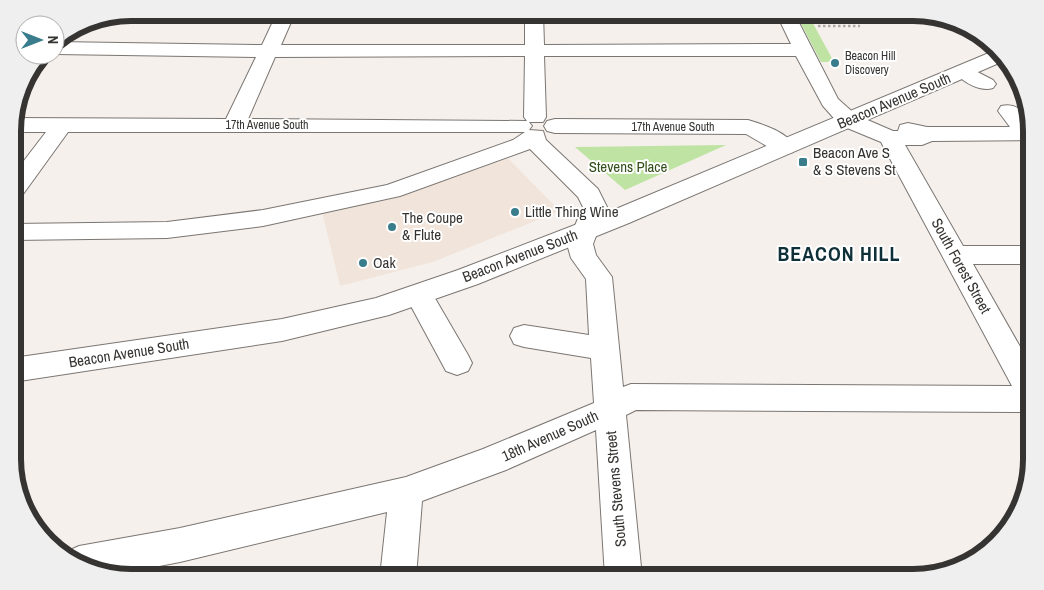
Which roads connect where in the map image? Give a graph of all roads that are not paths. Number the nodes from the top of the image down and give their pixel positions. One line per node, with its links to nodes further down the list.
1 (282, 21): 7 (street)
2 (534, 21): 5 (street)
3 (799, 21): 6 (street)
4 (65, 48): 7 (street)
5 (535, 50): 6 (street); 7 (street); 17 (street)
6 (803, 50): 12 (street)
7 (268, 51): 16 (street)
8 (995, 58): 9 (street, Beacon Avenue South)
9 (964, 71): 10 (street); 12 (street, Beacon Avenue South)
10 (986, 84)
11 (1013, 109): 13 (street)
12 (848, 120): 19 (street); 20 (street); 21 (street, Beacon Avenue South)
13 (1023, 124)
14 (21, 125): 15 (street, 17th Avenue South)
15 (62, 125): 16 (street, 17th Avenue South); 22 (street)
16 (234, 125): 17 (street, 17th Avenue South)
17 (536, 128): 21 (street, 17th Avenue South); 23 (street, South Stevens Street); 24 (street)
18 (1023, 133): 19 (street)
19 (926, 134): 20 (street)
20 (890, 138): 25 (street, South Forest Street)
21 (785, 147): 23 (street, Beacon Avenue South)
22 (21, 182)
23 (585, 231): 27 (street, Beacon Avenue South); 29 (street, South Stevens Street)
24 (21, 232)
25 (954, 255): 26 (street); 32 (street, South Forest Street)
26 (1023, 255)
27 (418, 295): 30 (street); 31 (street, Beacon Avenue South)
28 (524, 336): 29 (street)
29 (604, 349): 34 (street, South Stevens Street)
30 (457, 363)
31 (21, 369)
32 (1023, 380)
33 (1023, 399): 34 (street, 18th Avenue South)
34 (609, 410): 35 (street, 18th Avenue South); 38 (street, South Stevens Street)
35 (406, 492): 36 (street, 18th Avenue South); 37 (street)
36 (93, 561)
37 (399, 569)
38 (623, 569)

